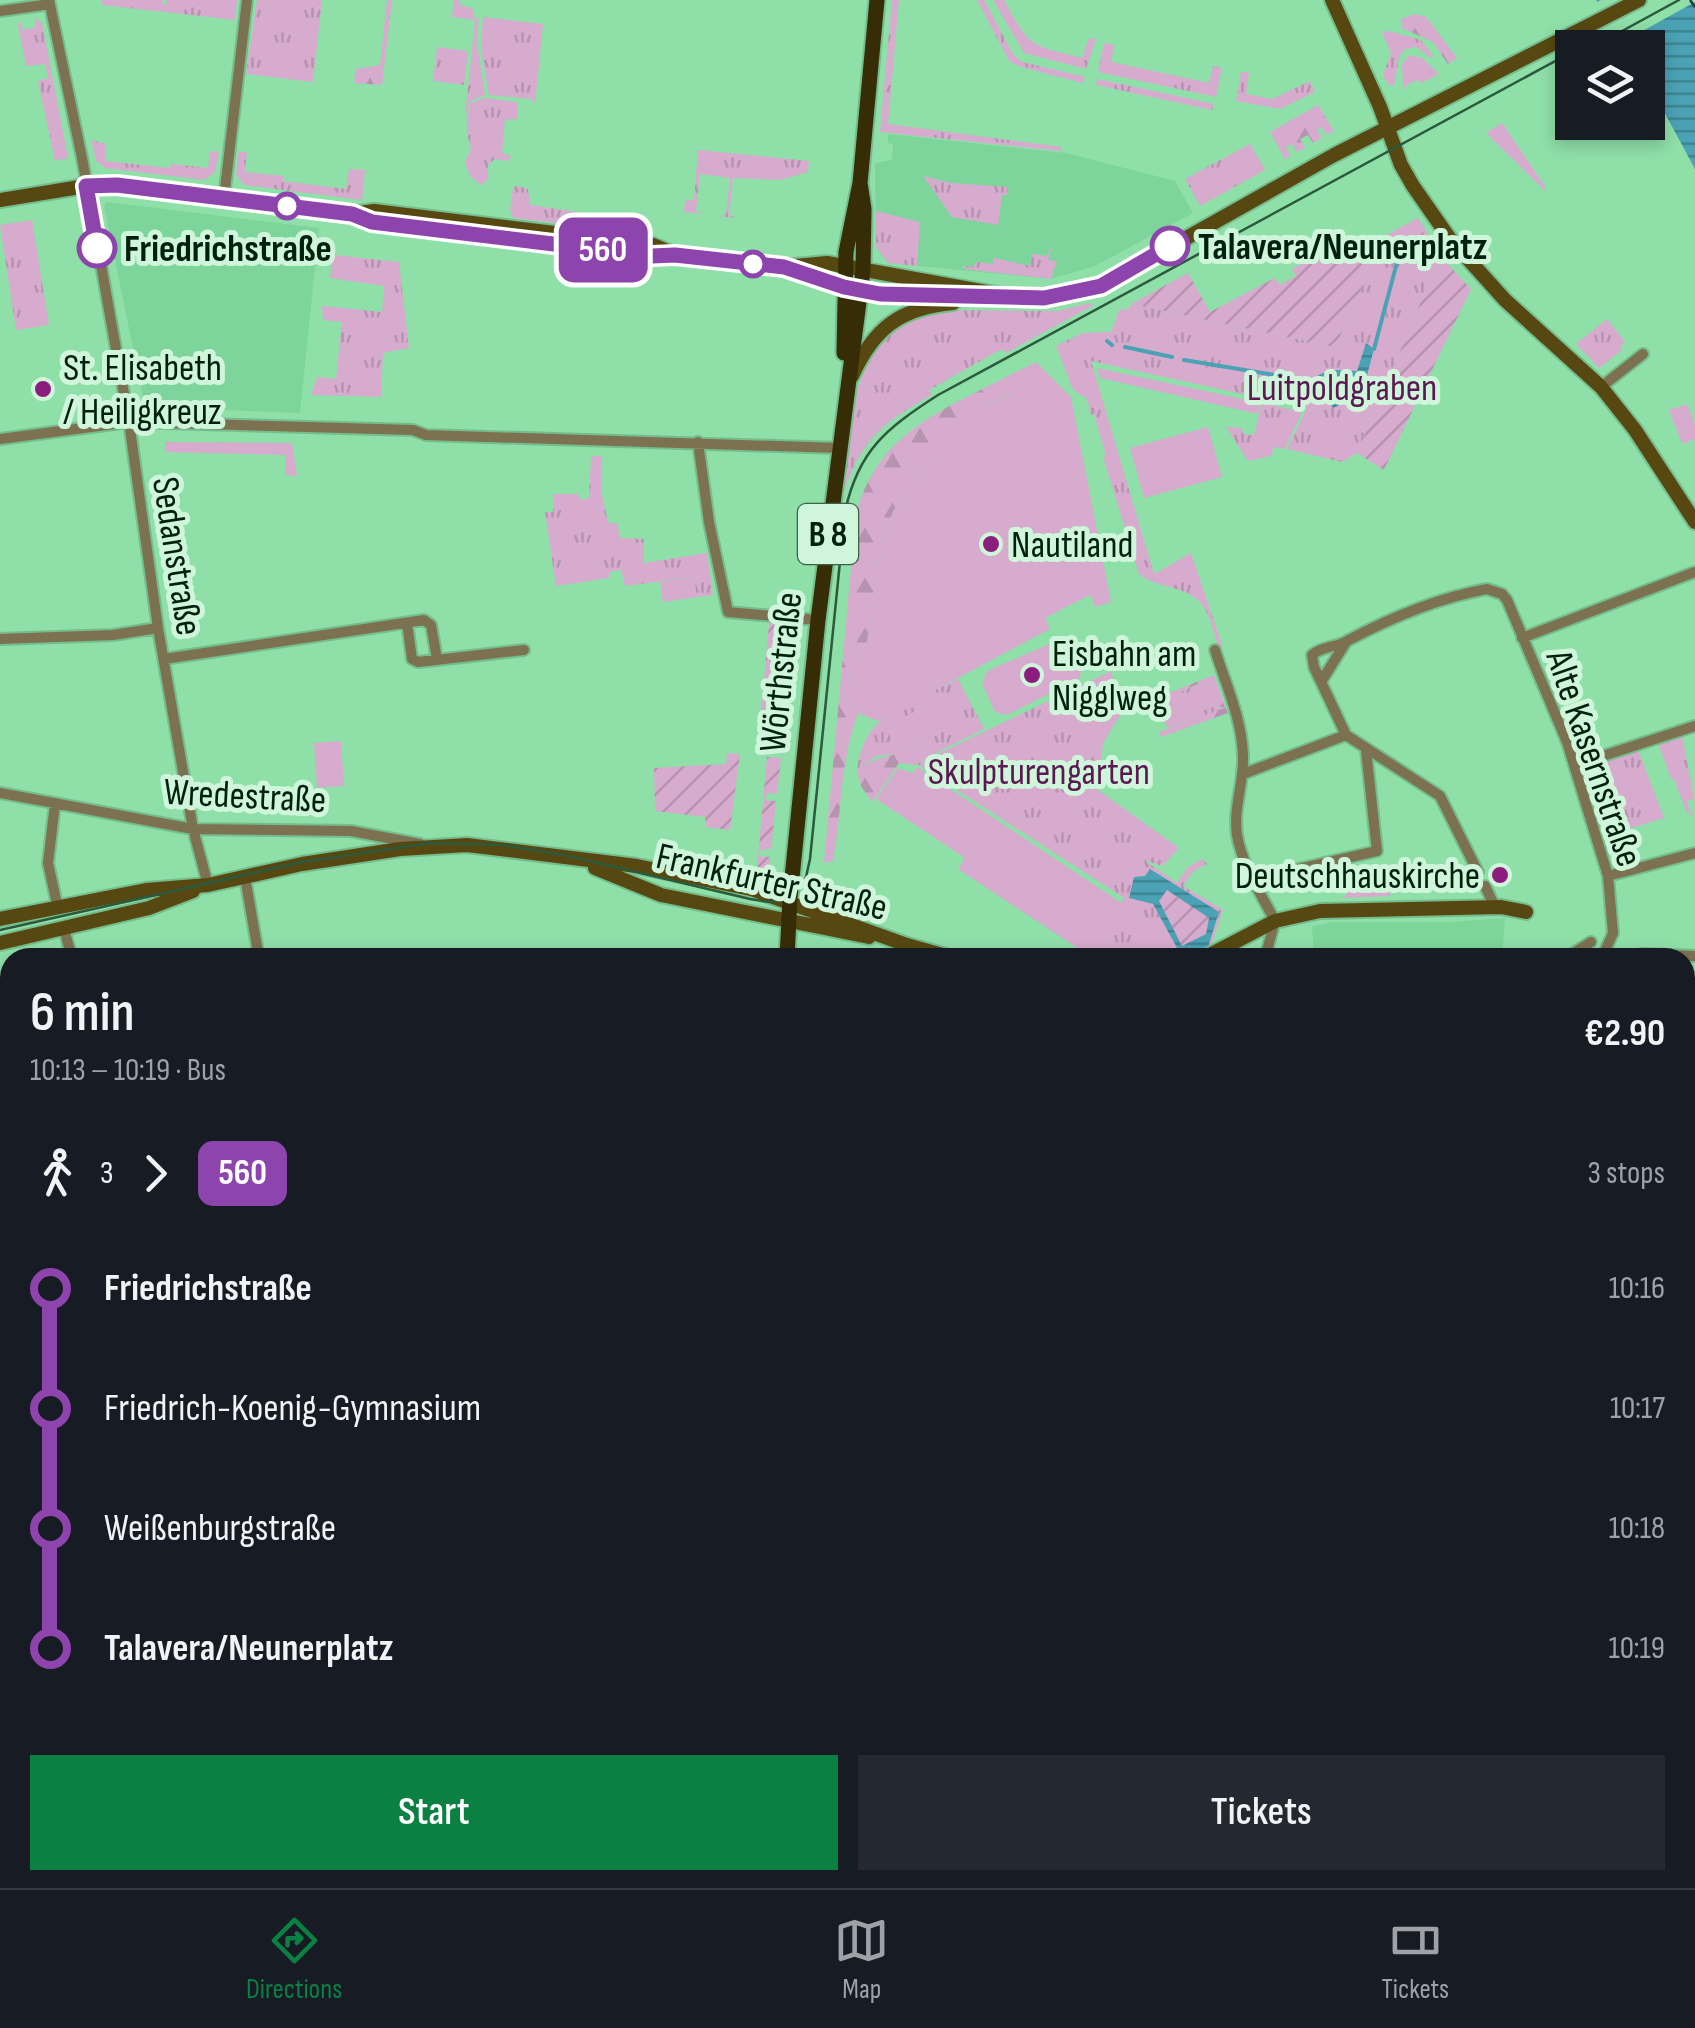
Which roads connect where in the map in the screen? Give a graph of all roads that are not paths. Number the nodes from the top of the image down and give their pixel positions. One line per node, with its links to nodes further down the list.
1 (247, 0): 10 (street)
2 (877, 0): 8 (main road)
3 (1332, 0): 7 (street)
4 (1639, 0): 7 (street, B 8)
5 (49, 2): 6 (street); 9 (street, Sedanstraße)
6 (0, 11)
7 (1388, 128): 17 (street, B 8); 19 (street)
8 (860, 184): 13 (main road, Wörthstraße); 14 (main road, Wörthstraße)
9 (86, 186): 10 (street); 11 (street); 21 (street, Sedanstraße)
10 (224, 198): 12 (street)
11 (0, 200)
12 (784, 267): 13 (street); 15 (street)
13 (844, 267): 14 (street, B 8); 15 (main road, Wörthstraße)
14 (863, 271): 16 (main road, Wörthstraße); 17 (street, B 8)
15 (844, 287): 16 (street, B 8); 20 (main road, Wörthstraße / B 8)
16 (861, 292): 17 (street, B 8); 20 (main road, Wörthstraße / B 8)
17 (1014, 297): 20 (street, B 8)
18 (1643, 354): 19 (street)
19 (1600, 387): 25 (street)
20 (844, 393): 24 (main road, Wörthstraße / B 8)
21 (129, 422): 22 (street); 23 (street); 29 (street, Sedanstraße)
22 (0, 440)
23 (698, 442): 24 (street); 27 (street)
24 (839, 448): 27 (main road, Wörthstraße / B 8)
25 (1695, 522)
26 (1695, 572): 30 (street)
27 (818, 620): 55 (main road, Wörthstraße / B 8)
28 (407, 623): 35 (street); 36 (street); 36 (street)
29 (158, 628): 31 (street); 35 (street, Sedanstraße)
30 (1522, 638): 32 (street, Alte Kasernstraße); 41 (street, Alte Kasernstraße)
31 (0, 639)
32 (1346, 642): 37 (street); 37 (street)
33 (524, 650): 36 (street)
34 (1215, 650): 42 (street)
35 (164, 659): 45 (street, Sedanstraße)
36 (437, 659)
37 (1322, 682): 39 (street)
38 (1695, 726): 41 (street)
39 (1346, 735): 40 (street); 42 (street)
40 (1366, 750): 49 (street); 52 (street)
41 (1575, 766): 50 (street, Alte Kasernstraße)
42 (1243, 774): 52 (street)
43 (0, 794): 44 (street, Wredestraße)
44 (56, 804): 45 (street, Wredestraße); 57 (street)
45 (193, 829): 46 (street, Wredestraße); 53 (street, Sedanstraße)
46 (430, 846): 48 (street, Frankfurter Straße); 51 (street, Frankfurter Straße)
47 (1695, 853): 50 (street)
48 (568, 859): 55 (street, Frankfurter Straße); 60 (street, Frankfurter Straße)
49 (1478, 872)
50 (1608, 876): 73 (street, Alte Kasernstraße)
51 (245, 877): 53 (street, Frankfurter Straße); 67 (street)
52 (1254, 879): 61 (street)
53 (208, 886): 57 (street, Frankfurter Straße); 62 (street, Frankfurter Straße)
54 (1485, 886): 56 (street)
55 (789, 902): 60 (main road, Wörthstraße / B 8); 65 (street, Frankfurter Straße)
56 (1495, 908): 58 (street); 61 (street)
57 (58, 909): 59 (street, Frankfurter Straße); 62 (street)
58 (1526, 912)
59 (0, 919)
60 (788, 921): 65 (street, Frankfurter Straße); 68 (main road, Wörthstraße / B 8)
61 (1275, 921): 70 (street); 71 (street)
62 (64, 928): 64 (street, Frankfurter Straße); 66 (street)
63 (1591, 942): 72 (street)
64 (0, 943)
65 (907, 945): 69 (street, Frankfurter Straße)
66 (69, 948)
67 (257, 948)
68 (787, 948)
69 (918, 948)
70 (1222, 948)
71 (1268, 948)
72 (1582, 948)
73 (1606, 948)

